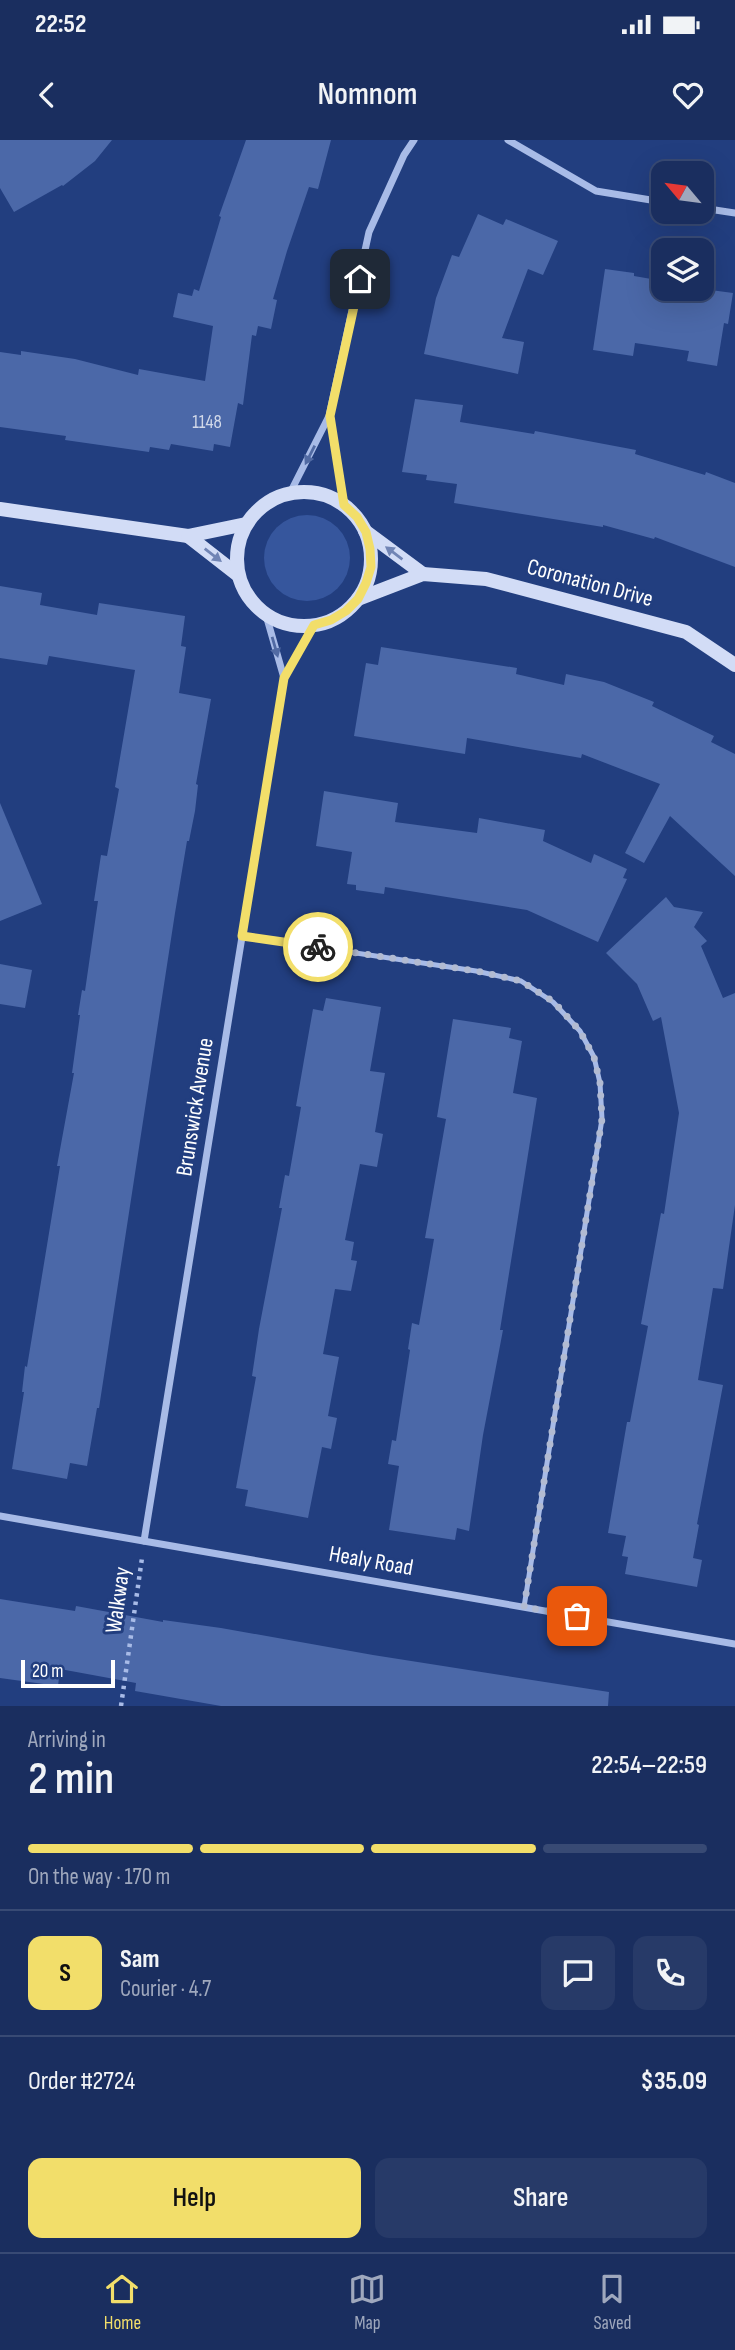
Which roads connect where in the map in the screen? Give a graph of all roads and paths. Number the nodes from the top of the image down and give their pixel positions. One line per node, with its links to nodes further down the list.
1 (414, 140): 6 (street)
2 (508, 140): 3 (street)
3 (651, 200)
4 (714, 210): 5 (street)
5 (735, 213)
6 (330, 416): 7 (street, one-way to 7); 8 (street)
7 (290, 493): 8 (street); 10 (street)
8 (344, 505): 11 (street)
9 (0, 509): 12 (street)
10 (246, 524): 12 (street); 14 (street)
11 (365, 531): 13 (street, one-way to 11); 15 (street)
12 (188, 536): 14 (street, one-way to 14)
13 (423, 574): 15 (street, Coronation Drive); 18 (street, Coronation Drive)
14 (238, 575): 16 (street)
15 (358, 599): 17 (street)
16 (266, 615): 17 (street); 19 (street, Brunswick Avenue, one-way to 19)
17 (314, 625): 19 (street, Brunswick Avenue)
18 (735, 665)
19 (284, 678): 20 (street, Brunswick Avenue)
20 (242, 936): 22 (street, Brunswick Avenue); 23 (lane)
21 (0, 1516): 22 (street, Healy Road)
22 (144, 1541): 23 (street, Healy Road); 25 (path, Walkway)
23 (524, 1607): 24 (street, Healy Road)
24 (735, 1644)
25 (121, 1706)

